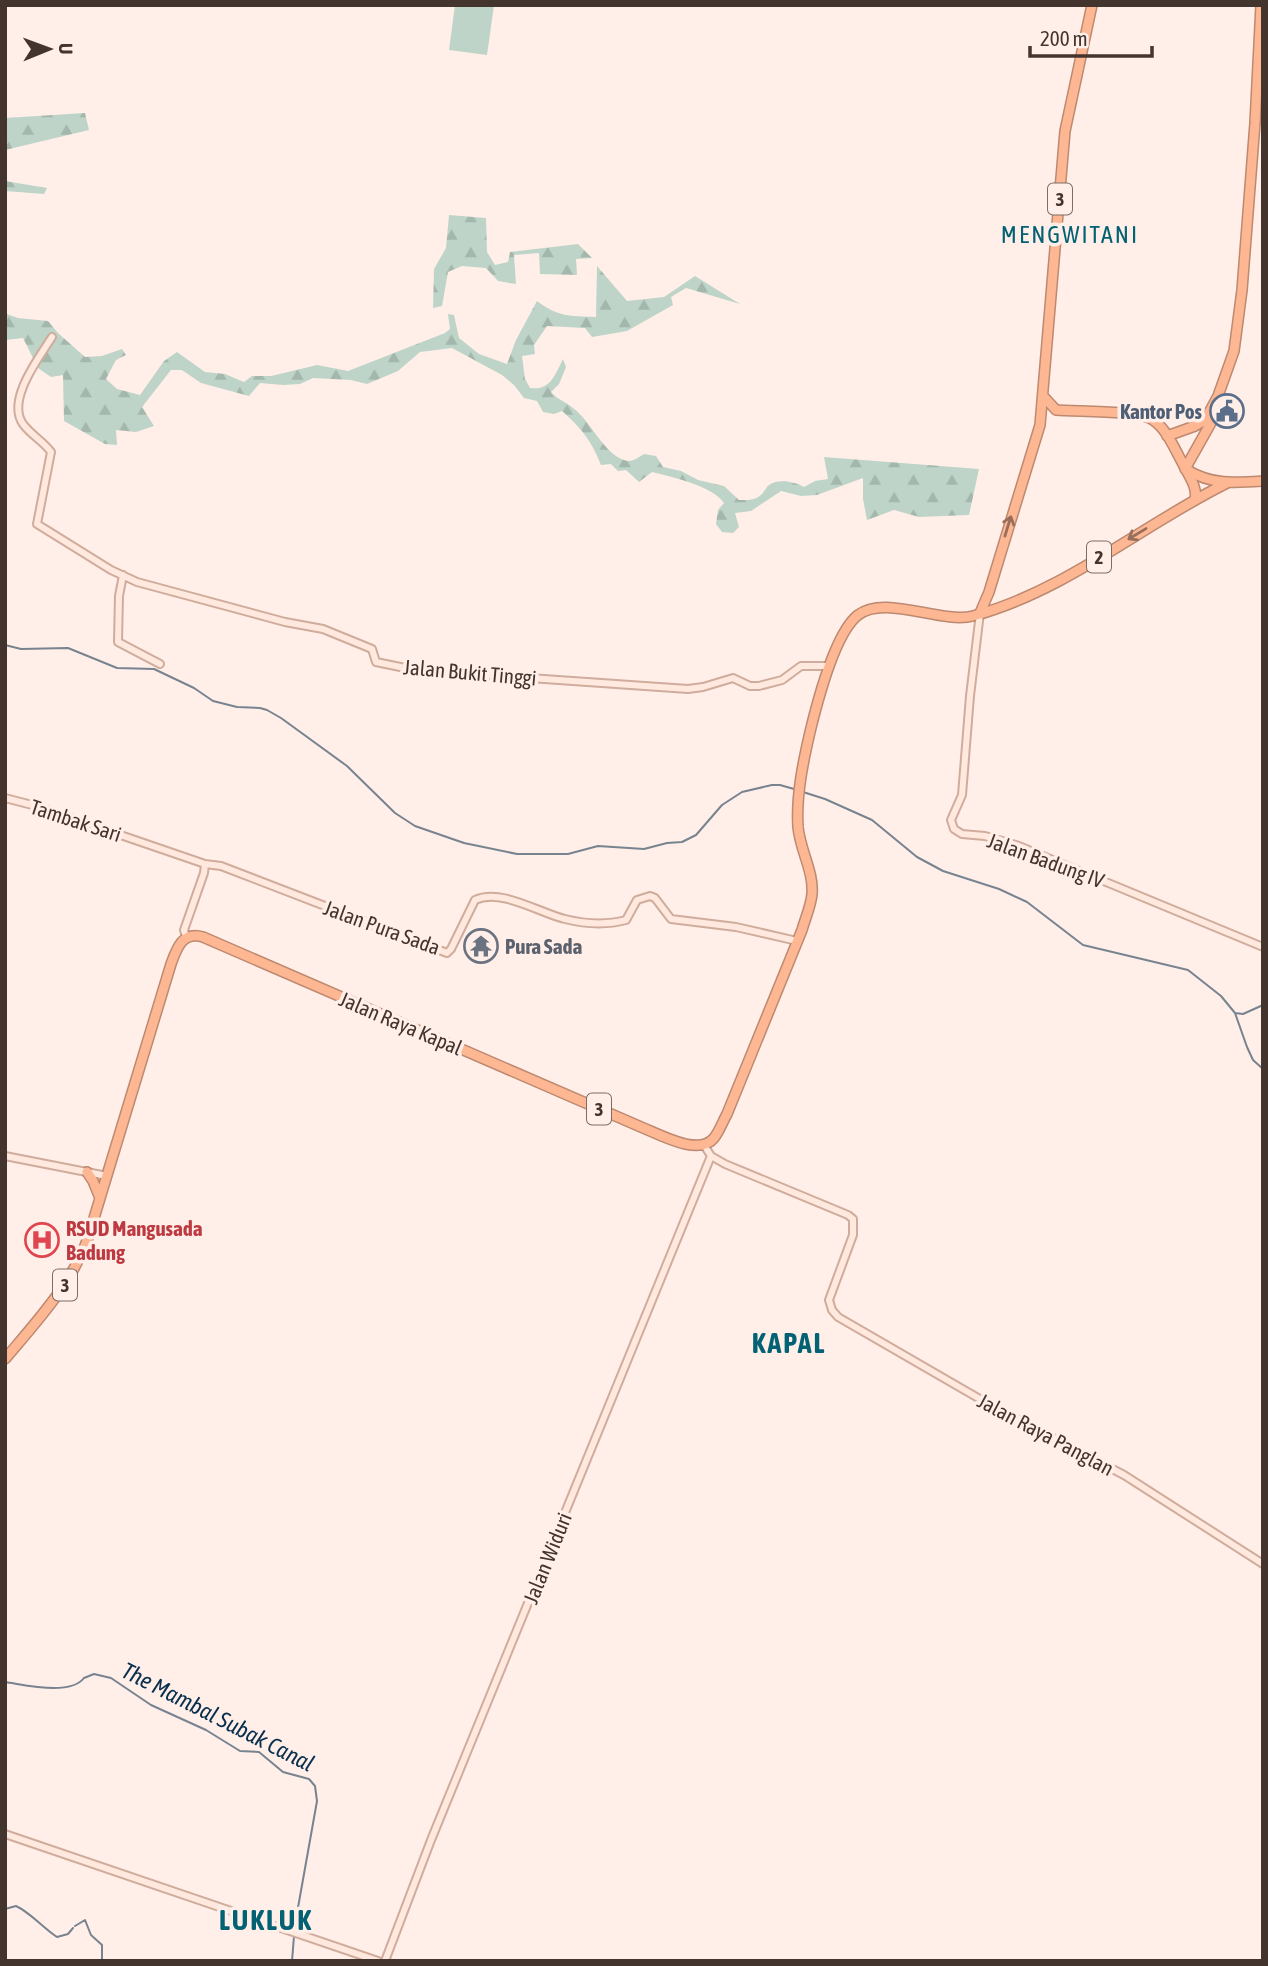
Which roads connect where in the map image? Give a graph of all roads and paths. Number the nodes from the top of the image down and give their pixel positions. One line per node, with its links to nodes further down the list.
1 (1092, 5): 5 (highway, 3)
2 (1261, 5): 8 (highway)
3 (1263, 59): 9 (highway)
4 (52, 337): 13 (street)
5 (1043, 396): 6 (highway); 7 (highway, 3)
6 (1056, 410): 7 (highway); 8 (highway)
7 (1040, 423): 14 (highway, one-way to 7)
8 (1167, 436): 9 (highway)
9 (1185, 469): 11 (highway, 2); 12 (highway)
10 (1263, 481): 11 (highway, 2)
11 (1227, 483): 12 (highway, 2)
12 (1195, 499): 15 (highway, 2, one-way to 15)
13 (123, 575): 17 (street); 18 (street, Jalan Bukit Tinggi)
14 (989, 592): 15 (highway); 16 (highway)
15 (998, 607): 16 (highway)
16 (980, 613): 18 (highway); 23 (street, Jalan Badung IV)
17 (160, 664)
18 (829, 666): 22 (highway)
19 (5, 797): 20 (street, Tambak Sari)
20 (205, 864): 21 (street); 22 (street, Jalan Pura Sada)
21 (186, 937): 24 (highway, Jalan Raya Kapal / 3); 28 (highway, 3)
22 (797, 941): 24 (highway)
23 (1263, 947)
24 (704, 1145): 26 (street)
25 (5, 1156): 27 (street)
26 (711, 1156): 31 (street, Jalan Raya Panglan); 34 (street, Jalan Widuri)
27 (87, 1172): 28 (street); 29 (highway)
28 (107, 1176): 29 (highway, 3)
29 (100, 1198): 30 (highway, 3)
30 (5, 1359)
31 (1263, 1564)
32 (5, 1834): 33 (street)
33 (378, 1961)
34 (385, 1961)

